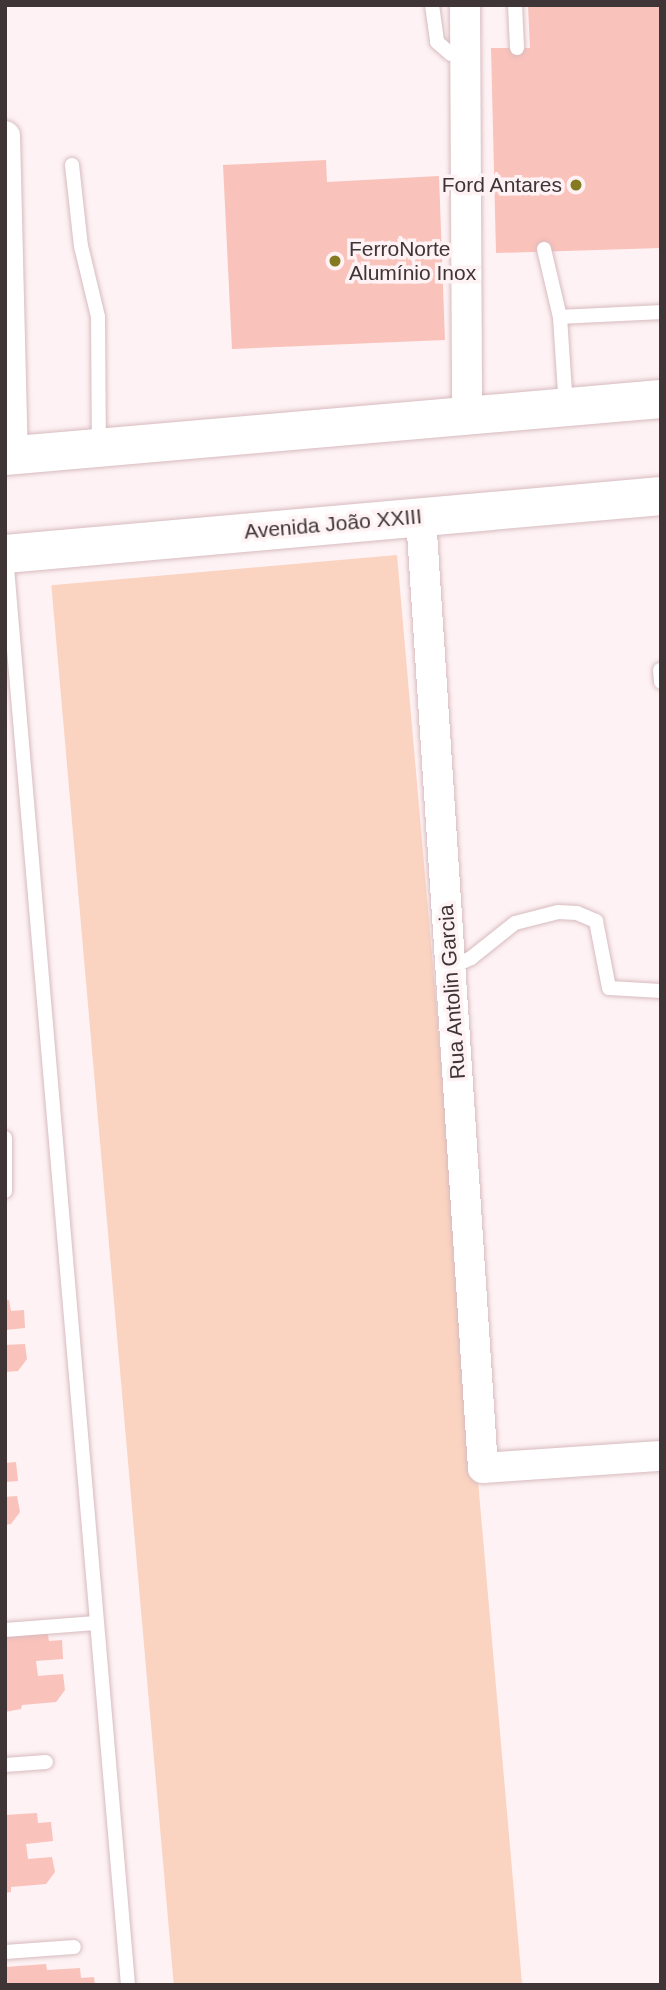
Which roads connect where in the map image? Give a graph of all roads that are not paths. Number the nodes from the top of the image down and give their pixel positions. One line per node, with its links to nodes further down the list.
1 (432, 5): 5 (lane)
2 (465, 5): 5 (street)
3 (515, 5): 4 (lane)
4 (517, 48)
5 (465, 54): 13 (street)
6 (5, 136): 15 (street)
7 (72, 165): 14 (lane)
8 (544, 249): 10 (lane)
9 (661, 312): 10 (lane)
10 (560, 317): 12 (lane)
11 (661, 399): 12 (main road)
12 (566, 408): 13 (main road)
13 (467, 414): 14 (main road)
14 (99, 448): 15 (main road)
15 (9, 456)
16 (661, 496): 17 (main road, Avenida João XXIII)
17 (421, 517): 18 (main road, Avenida João XXIII); 19 (street, Rua Antolin Garcia)
18 (5, 554): 24 (lane)
19 (451, 967): 20 (lane); 23 (street, Rua Antolin Garcia)
20 (661, 991)
21 (5, 1138): 22 (lane)
22 (5, 1191)
23 (661, 1456)
24 (96, 1623): 25 (lane); 30 (lane)
25 (5, 1630)
26 (46, 1762): 27 (lane)
27 (5, 1765)
28 (74, 1947): 29 (lane)
29 (5, 1952)
30 (128, 1985)

